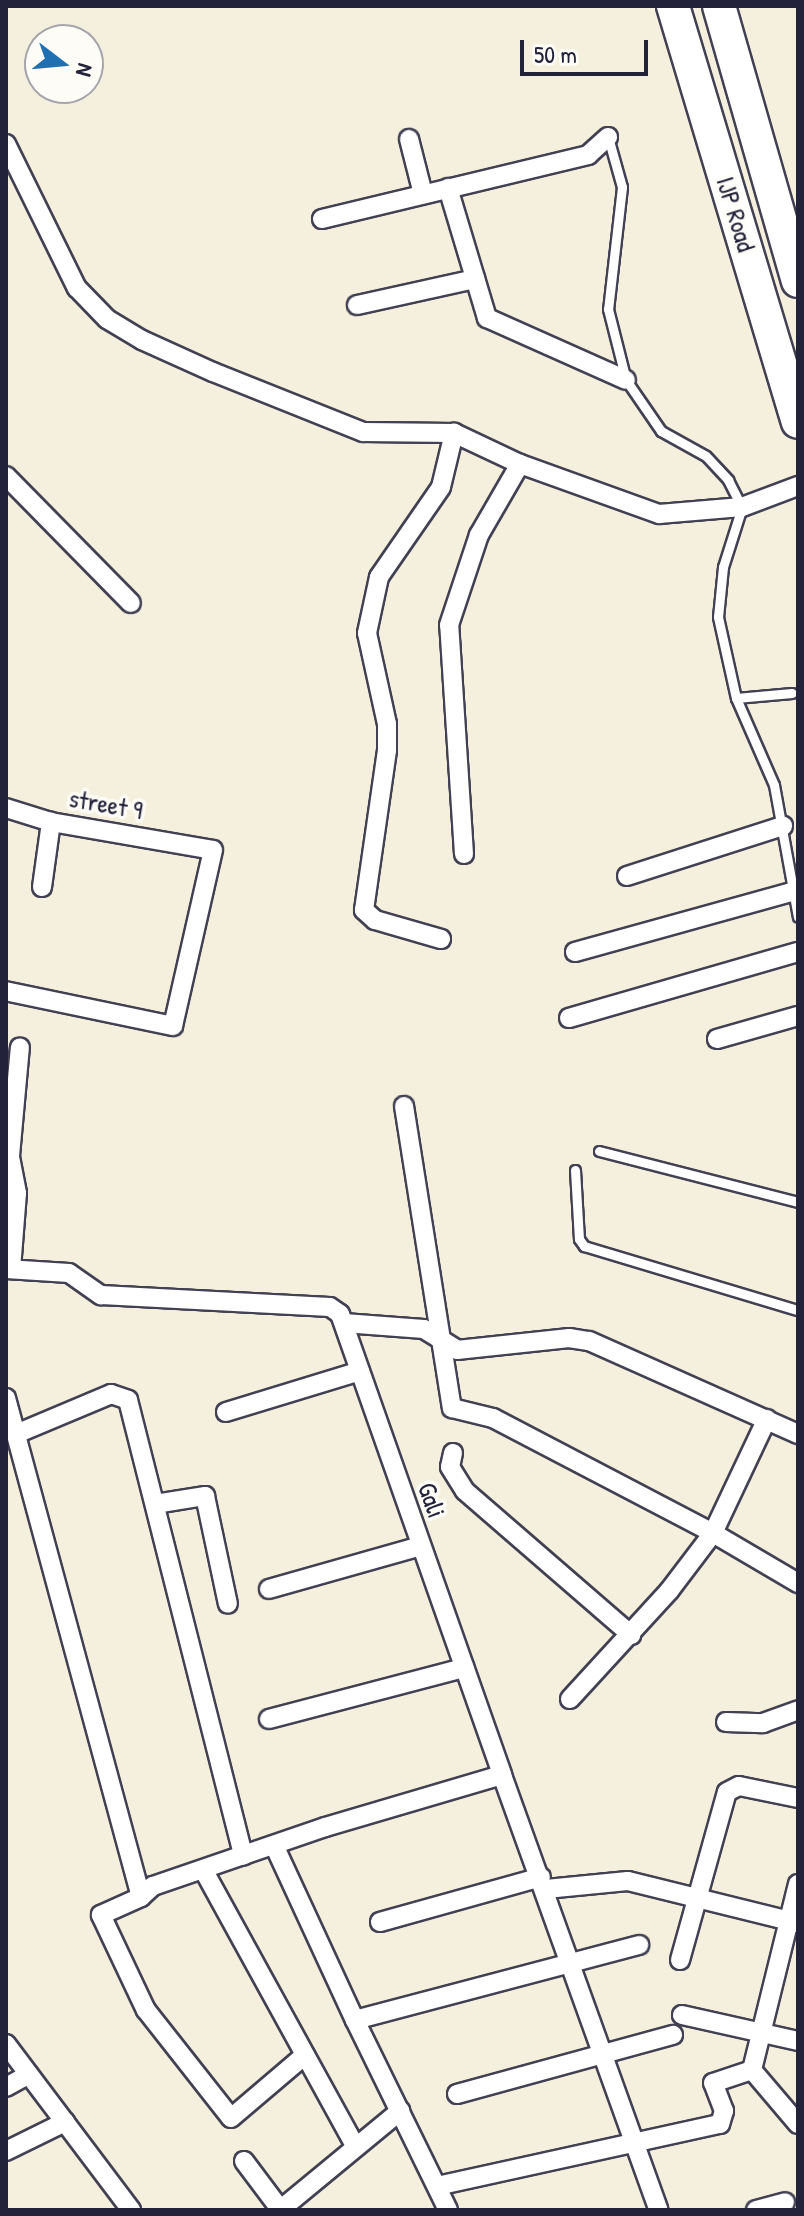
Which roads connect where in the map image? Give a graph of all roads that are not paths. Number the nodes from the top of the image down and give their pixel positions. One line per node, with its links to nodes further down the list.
1 (673, 6): 4 (highway, IJP Road)
2 (719, 6): 3 (highway, IJP Road)
3 (741, 84): 4 (highway); 12 (highway, IJP Road)
4 (699, 94): 15 (highway, IJP Road)
5 (608, 137): 8 (street); 14 (lane)
6 (409, 139): 9 (street)
7 (6, 144): 16 (street)
8 (448, 188): 9 (street); 11 (street)
9 (423, 194): 10 (street)
10 (322, 219)
11 (475, 279): 13 (street); 14 (street)
12 (798, 281)
13 (357, 305)
14 (626, 380): 20 (lane)
15 (798, 422)
16 (454, 433): 17 (street); 32 (street)
17 (520, 464): 20 (street); 27 (street)
18 (6, 476): 21 (street)
19 (798, 486): 20 (street)
20 (742, 507): 23 (lane)
21 (131, 603)
22 (792, 693): 23 (lane)
23 (736, 698): 26 (lane)
24 (6, 808): 25 (street, street 9)
25 (51, 822): 29 (street); 35 (street, street 9)
26 (783, 826): 28 (street); 30 (lane)
27 (464, 854)
28 (627, 876)
29 (42, 887)
30 (791, 892): 31 (lane); 33 (street)
31 (798, 917)
32 (441, 939)
33 (575, 952)
34 (798, 952): 37 (street)
35 (6, 991)
36 (798, 1016): 38 (street)
37 (569, 1018)
38 (717, 1039)
39 (20, 1047): 44 (street)
40 (404, 1106): 47 (street)
41 (599, 1151): 43 (lane)
42 (575, 1170): 45 (lane)
43 (798, 1202)
44 (8, 1269): 46 (street)
45 (798, 1310)
46 (344, 1323): 47 (street); 48 (street, Gali)
47 (440, 1335): 51 (street); 56 (street)
48 (360, 1371): 50 (street); 57 (street, Gali)
49 (6, 1398): 52 (street)
50 (226, 1412)
51 (767, 1419): 53 (street); 56 (street)
52 (16, 1434): 55 (street); 74 (street)
53 (798, 1434)
54 (453, 1453): 61 (street)
55 (155, 1504): 60 (street); 70 (street)
56 (713, 1533): 58 (street); 61 (street)
57 (421, 1546): 59 (street); 62 (street, Gali)
58 (798, 1583)
59 (269, 1589)
60 (228, 1604)
61 (631, 1635): 63 (street)
62 (464, 1668): 65 (street); 67 (street, Gali)
63 (570, 1699)
64 (798, 1710): 66 (street)
65 (269, 1719)
66 (726, 1722)
67 (502, 1775): 69 (street); 72 (street, Gali)
68 (798, 1798): 75 (street)
69 (274, 1845): 70 (street); 82 (street)
70 (243, 1856): 71 (street)
71 (204, 1871): 74 (street); 87 (street)
72 (543, 1883): 75 (street); 76 (street); 80 (street, Gali)
73 (798, 1884): 77 (street)
74 (141, 1897): 87 (street)
75 (697, 1899): 77 (street); 79 (street)
76 (380, 1922)
77 (794, 1922): 83 (street)
78 (639, 1945): 80 (street)
79 (680, 1960)
80 (572, 1964): 82 (street); 88 (street, Gali)
81 (682, 2015): 83 (street)
82 (355, 2020): 93 (street)
83 (760, 2033): 85 (street); 89 (street)
84 (673, 2035): 88 (street)
85 (798, 2041)
86 (6, 2044): 90 (street)
87 (305, 2055): 96 (street)
88 (606, 2055): 92 (street); 97 (street, Gali)
89 (752, 2070): 95 (street); 97 (street)
90 (29, 2074): 91 (street); 94 (street)
91 (6, 2087)
92 (457, 2094)
93 (400, 2111): 96 (street); 100 (street)
94 (65, 2122): 98 (street); 102 (street)
95 (798, 2124)
96 (354, 2144): 103 (street)
97 (637, 2144): 100 (street); 105 (street, Gali)
98 (6, 2151)
99 (244, 2161): 103 (street)
100 (437, 2186): 104 (street)
101 (785, 2202): 106 (street)
102 (131, 2210)
103 (280, 2210)
104 (448, 2210)
105 (659, 2210)
106 (756, 2210)

